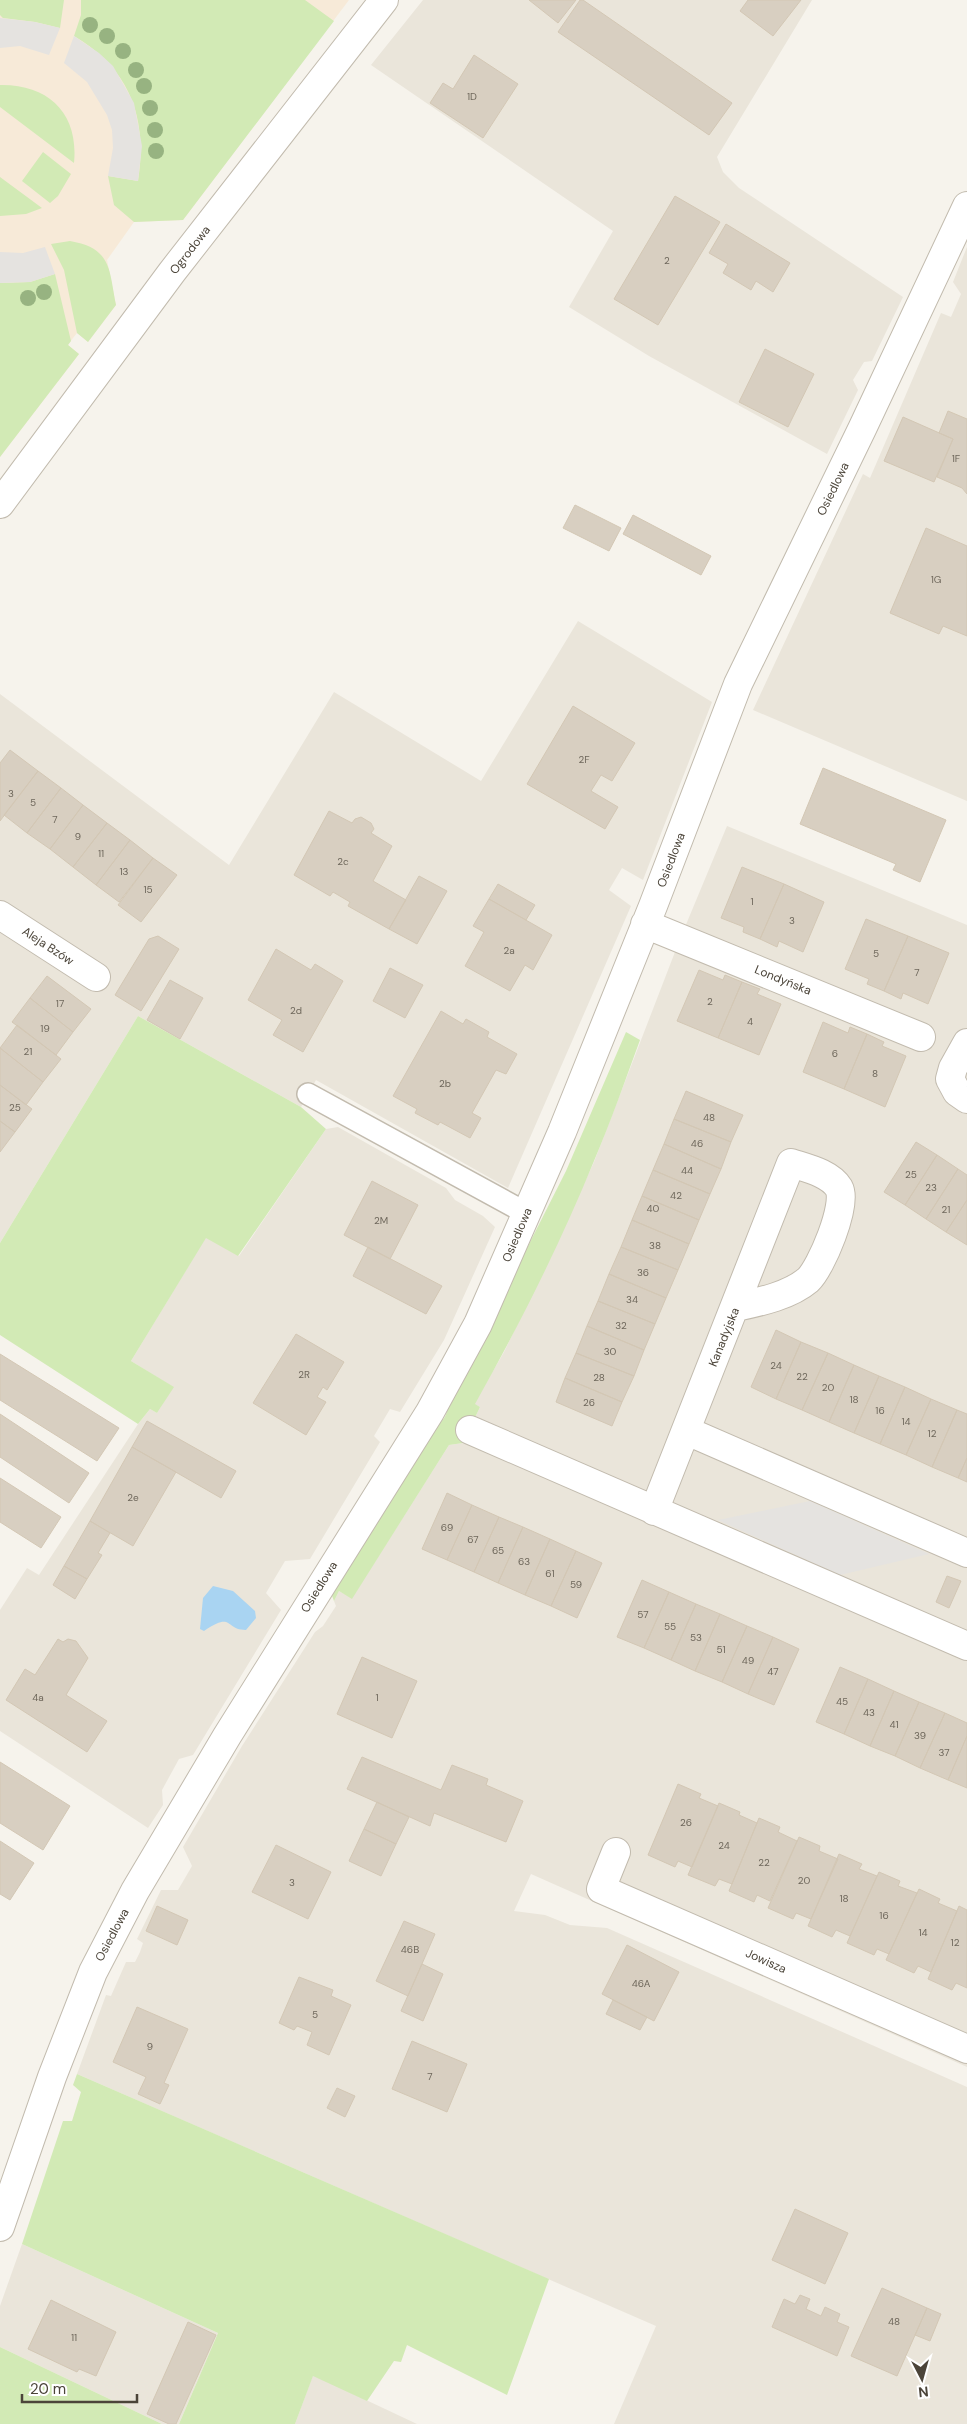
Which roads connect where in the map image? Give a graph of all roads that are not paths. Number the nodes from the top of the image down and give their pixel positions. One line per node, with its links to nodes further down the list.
1 (384, 0): 3 (street, Ogrodowa)
2 (967, 206): 5 (street, Osiedlowa)
3 (0, 504)
4 (0, 915): 6 (street, Aleja Bzów)
5 (645, 924): 7 (street, Londyńska); 11 (street, Osiedlowa)
6 (96, 978)
7 (921, 1036)
8 (967, 1043): 10 (street)
9 (308, 1094): 11 (lane)
10 (967, 1099)
11 (526, 1214): 20 (street, Osiedlowa)
12 (736, 1307): 12 (street, Kanadyjska); 14 (street, Kanadyjska)
13 (470, 1430): 15 (street)
14 (686, 1431): 15 (street, Kanadyjska); 16 (street)
15 (654, 1511): 17 (street)
16 (967, 1553)
17 (967, 1646)
18 (616, 1852): 19 (street, Jowisza)
19 (967, 2049)
20 (0, 2227)

